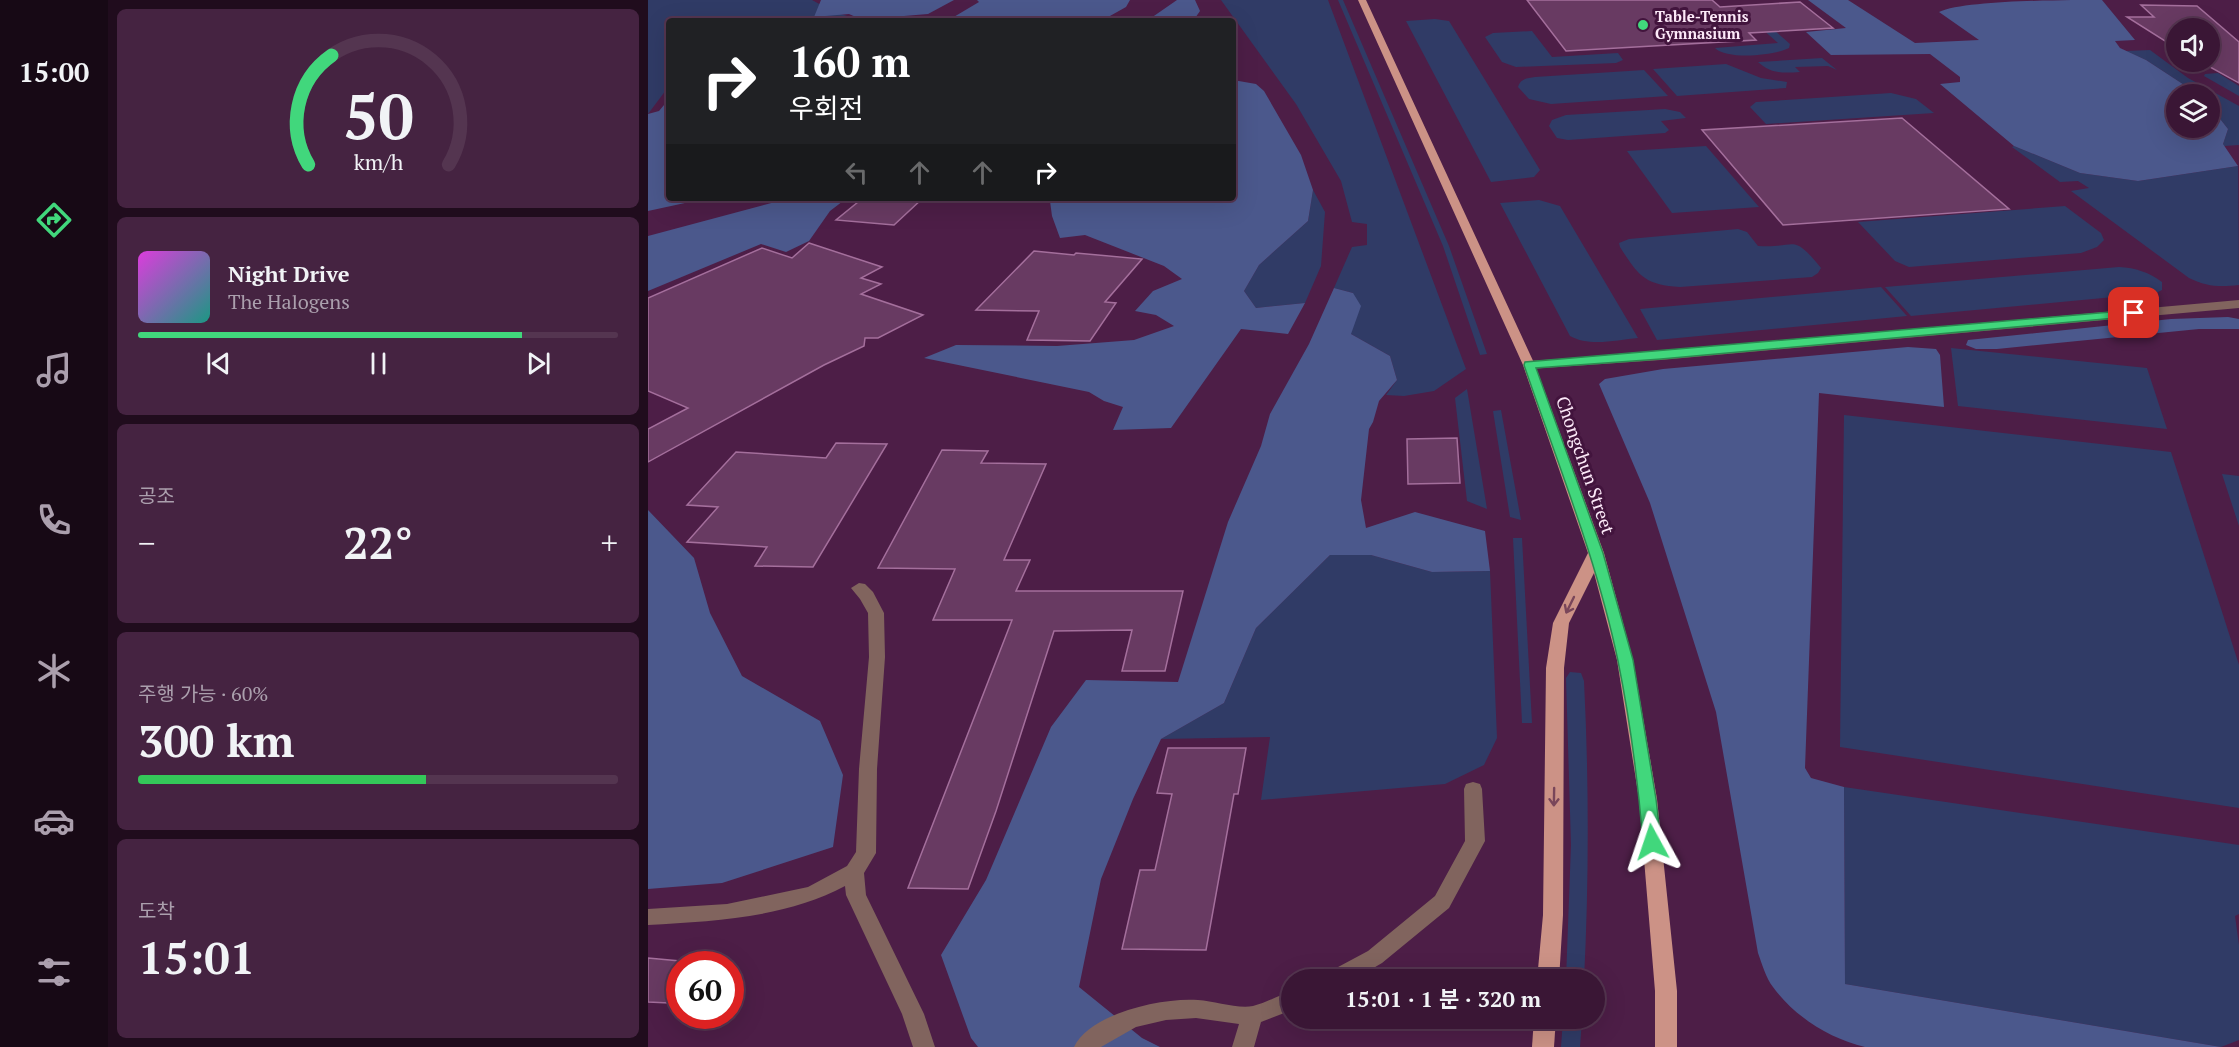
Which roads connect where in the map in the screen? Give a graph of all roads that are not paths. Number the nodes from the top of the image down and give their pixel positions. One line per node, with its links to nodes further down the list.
1 (1362, 0): 3 (main road, Chongchun Street)
2 (2239, 304): 3 (street)
3 (1530, 365): 4 (main road, Chongchun Street)
4 (1596, 553): 10 (main road, one-way to 10); 18 (main road, Chongchun Street)
5 (860, 588): 7 (street)
6 (1473, 789): 9 (street)
7 (854, 872): 8 (street); 14 (street)
8 (648, 916)
9 (1353, 969)
10 (1549, 969)
11 (1281, 1004): 12 (street)
12 (1252, 1016): 15 (street); 16 (street)
13 (1544, 1029): 17 (main road)
14 (924, 1047)
15 (1085, 1047)
16 (1243, 1047)
17 (1543, 1047)
18 (1666, 1047)

